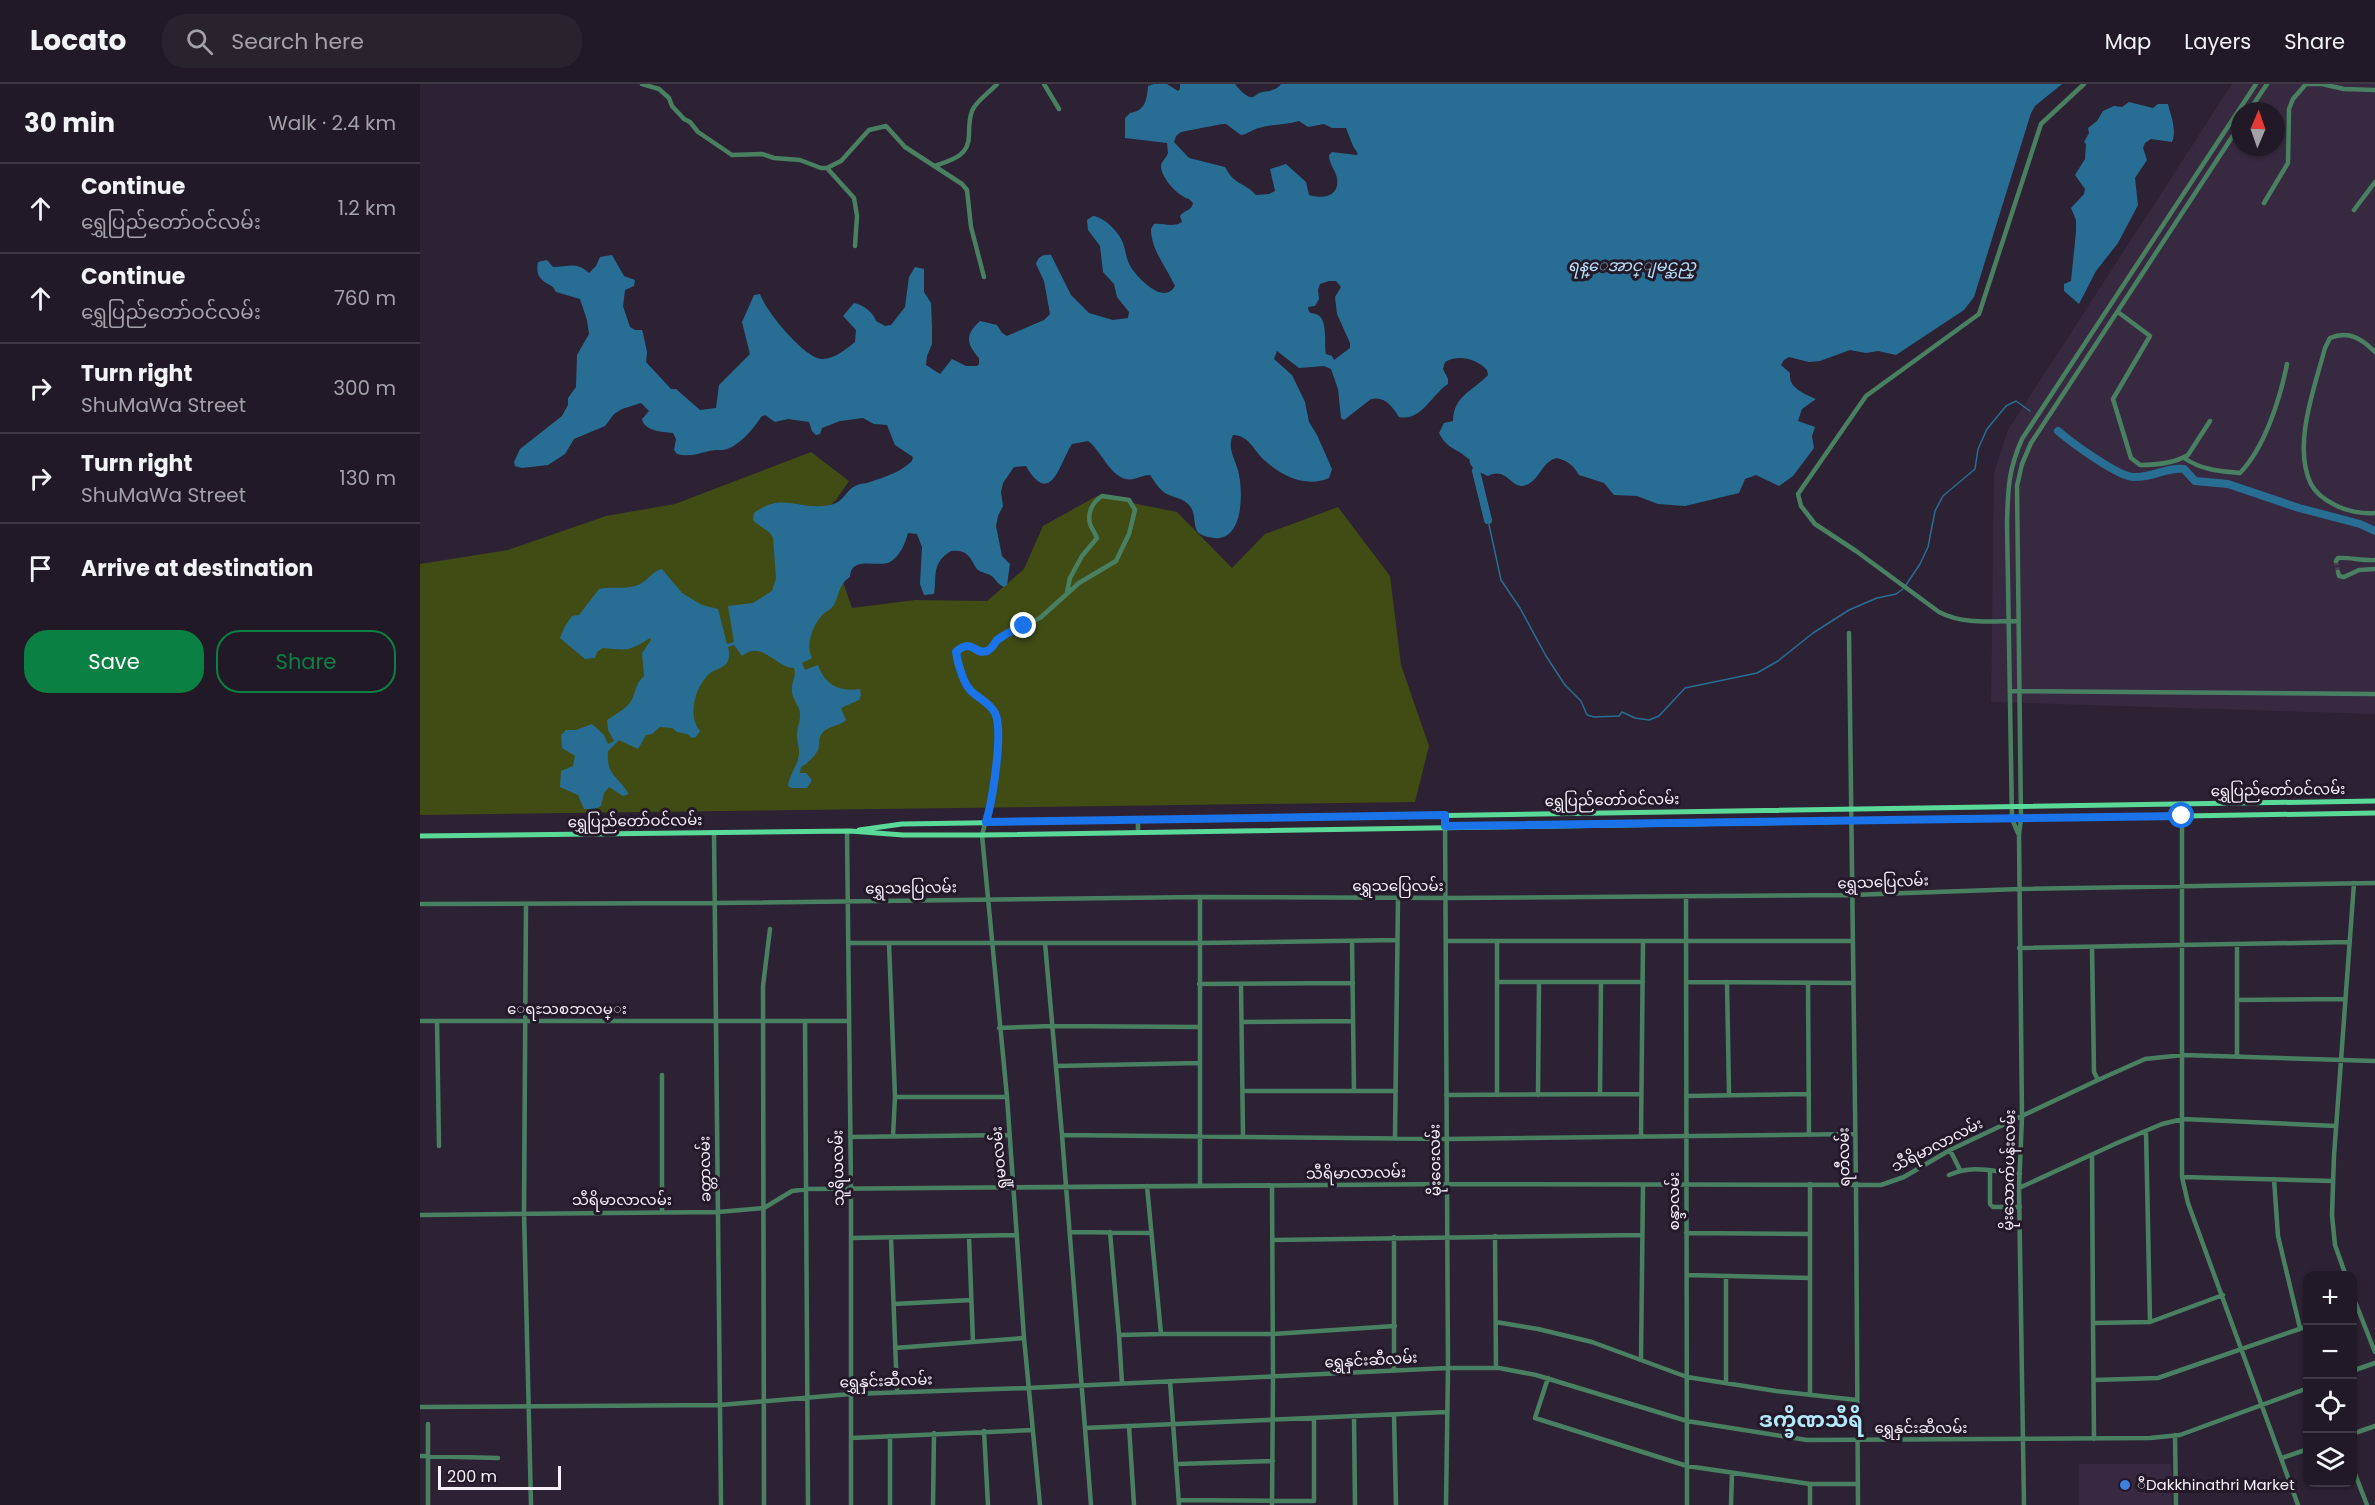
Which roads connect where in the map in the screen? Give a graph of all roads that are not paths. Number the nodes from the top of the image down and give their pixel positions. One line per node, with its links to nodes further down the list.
1 (642, 84): 12 (street)
2 (998, 84): 11 (street)
3 (1044, 84): 9 (street)
4 (2084, 84): 29 (street)
5 (2256, 84): 29 (street)
6 (2267, 84): 8 (street)
7 (2375, 90): 14 (street)
8 (2255, 102)
9 (1059, 109)
10 (2231, 139): 18 (street)
11 (934, 166): 12 (street); 17 (street)
12 (827, 168): 16 (street)
13 (2375, 182): 15 (street)
14 (2264, 203)
15 (2354, 210)
16 (855, 246)
17 (984, 277)
18 (2118, 312): 22 (street); 30 (street)
19 (2375, 352): 23 (street)
20 (2287, 364): 22 (street)
21 (2210, 421): 22 (street)
22 (2184, 458)
23 (2375, 513)
24 (2375, 560): 25 (street)
25 (2336, 561)
26 (2375, 568): 27 (street)
27 (2337, 572)
28 (1067, 592): 28 (street); 48 (street, ရှုမဝလမ်း)
29 (2009, 621): 30 (street); 32 (street)
30 (2019, 621): 33 (street)
31 (1849, 633): 39 (street, ရတီလမ်း)
32 (2010, 691): 33 (street); 37 (street)
33 (2020, 692): 34 (street); 38 (street)
34 (2375, 694)
35 (2375, 801): 36 (main road, ရွှေပြည်တော်ဝင်လမ်း)
36 (2182, 804): 38 (main road, ရွှေပြည်တော်ဝင်လမ်း); 42 (street)
37 (2012, 807): 38 (main road, ရွှေပြည်တော်ဝင်လမ်း); 39 (main road, ရွှေပြည်တော်ဝင်လမ်း); 44 (street)
38 (2021, 807): 45 (street)
39 (1851, 809): 41 (main road, ရွှေပြည်တော်ဝင်လမ်း); 47 (street, ရတီလမ်း)
40 (2375, 813): 42 (main road, ရွှေပြည်တော်ဝင်လမ်း)
41 (1445, 815): 43 (main road, ရွှေပြည်တော်ဝင်လမ်း); 49 (street, မိုးဝေးလမ်း)
42 (2182, 816): 45 (main road, ရွှေပြည်တော်ဝင်လမ်း); 59 (street)
43 (1262, 818): 46 (main road, ရွှေပြည်တော်ဝင်လမ်း); 50 (street)
44 (2012, 819): 45 (main road, ရွှေပြည်တော်ဝင်လမ်း); 47 (main road, ရွှေပြည်တော်ဝင်လမ်း); 54 (street)
45 (2022, 819): 54 (street)
46 (1138, 820): 48 (main road, ရွှေပြည်တော်ဝင်လမ်း); 53 (street)
47 (1851, 821): 49 (main road, ရွှေပြည်တော်ဝင်လမ်း); 61 (street, ရတီလမ်း)
48 (986, 822): 51 (main road, ရွှေပြည်တော်ဝင်လမ်း); 55 (street, ရှုမဝလမ်း)
49 (1445, 826): 50 (main road, ရွှေပြည်တော်ဝင်လမ်း); 65 (street, မိုးဝေးလမ်း)
50 (1262, 830): 53 (main road, ရွှေပြည်တော်ဝင်လမ်း)
51 (848, 831): 52 (main road, ရွှေပြည်တော်ဝင်လမ်း); 55 (main road, ရွှေပြည်တော်ဝင်လမ်း); 67 (street, သူရိယလမ်း)
52 (714, 832): 56 (main road, ရွှေပြည်တော်ဝင်လမ်း); 68 (street, ခတ္တာလမ်း)
53 (1138, 832): 55 (main road, ရွှေပြည်တော်ဝင်လမ်း)
54 (2019, 834): 60 (street, မိုးသောက်ပန်းလမ်း)
55 (982, 835): 66 (street, ရှုမဝလမ်း)
56 (420, 836)
57 (2354, 883): 58 (street, ရွှေသပြေလမ်း); 59 (street, ရွှေသပြေလမ်း); 79 (street)
58 (2375, 883)
59 (2183, 885): 60 (street, ရွှေသပြေလမ်း); 86 (street)
60 (2020, 889): 61 (street, ရွှေသပြေလမ်း); 88 (street, မိုးသောက်ပန်းလမ်း)
61 (1852, 895): 62 (street, ရွှေသပြေလမ်း); 78 (street, ရတီလမ်း)
62 (1686, 896): 65 (street, ရွှေသပြေလမ်း); 77 (street, စန္ဒာလမ်း)
63 (1200, 897): 64 (street, ရွှေသပြေလမ်း); 66 (street, ရွှေသပြေလမ်း); 84 (street)
64 (1398, 898): 65 (street, ရွှေသပြေလမ်း); 72 (street)
65 (1445, 898): 74 (street, မိုးဝေးလမ်း)
66 (987, 899): 67 (street, ရွှေသပြေလမ်း); 82 (street, ရှုမဝလမ်း)
67 (849, 901): 68 (street, ရွှေသပြေလမ်း); 80 (street, သူရိယလမ်း)
68 (715, 903): 70 (street, ရွှေသပြေလမ်း); 105 (street, ခတ္တာလမ်း)
69 (420, 904): 70 (street, ရွှေသပြေလမ်း)
70 (526, 904): 104 (street)
71 (770, 929): 106 (street)
72 (1397, 940): 73 (street); 124 (street)
73 (1352, 941): 84 (street); 95 (street)
74 (1446, 941): 75 (street); 129 (street, မိုးဝေးလမ်း)
75 (1497, 941): 76 (street); 89 (street)
76 (1643, 941): 77 (street); 92 (street)
77 (1686, 941): 78 (street); 93 (street, စန္ဒာလမ်း)
78 (1853, 941): 97 (street, ရတီလမ်း)
79 (2349, 942): 85 (street); 100 (street)
80 (849, 943): 81 (street); 108 (street, သူရိယလမ်း)
81 (889, 943): 82 (street); 134 (street)
82 (992, 943): 83 (street); 113 (street, ရှုမဝလမ်း)
83 (1045, 943): 84 (street); 111 (street)
84 (1199, 943): 98 (street)
85 (2237, 944): 86 (street); 101 (street)
86 (2183, 945): 87 (street); 114 (street)
87 (2092, 947): 88 (street); 121 (street)
88 (2019, 948): 135 (street, မိုးသောက်ပန်းလမ်း)
89 (1497, 982): 90 (street); 130 (street)
90 (1539, 982): 91 (street); 131 (street)
91 (1601, 982): 92 (street); 125 (street)
92 (1643, 982): 126 (street)
93 (1686, 982): 94 (street); 133 (street, စန္ဒာလမ်း)
94 (1727, 982): 96 (street); 127 (street)
95 (1353, 983): 99 (street); 109 (street)
96 (1808, 983): 97 (street); 128 (street)
97 (1853, 983): 139 (street, ရတီလမ်း)
98 (1199, 984): 99 (street); 112 (street)
99 (1241, 985): 110 (street)
100 (2345, 999): 101 (street); 116 (street)
101 (2237, 1000): 115 (street)
102 (420, 1021): 103 (street, ေရႊသစၥာလမ္း)
103 (437, 1021): 104 (street, ေရႊသစၥာလမ္း); 151 (street)
104 (526, 1021): 105 (street, ေရႊသစၥာလမ္း); 176 (street)
105 (715, 1021): 106 (street, ေရႊသစၥာလမ္း); 178 (street, ခတ္တာလမ်း)
106 (765, 1021): 107 (street, ေရႊသစၥာလမ္း); 175 (street)
107 (805, 1021): 108 (street, ေရႊသစၥာလမ္း); 172 (street)
108 (849, 1021): 146 (street, သူရိယလမ်း)
109 (1353, 1021): 110 (street); 123 (street)
110 (1242, 1022): 122 (street)
111 (1052, 1026): 112 (street); 113 (street); 119 (street)
112 (1199, 1027): 118 (street)
113 (999, 1028): 132 (street, ရှုမဝလမ်း)
114 (2183, 1055): 115 (street, သီရိမာလာလမ်း); 121 (street, သီရိမာလာလမ်း); 136 (street)
115 (2237, 1056): 116 (street, သီရိမာလာလမ်း)
116 (2342, 1059): 117 (street, သီရိမာလာလမ်း); 137 (street)
117 (2375, 1060)
118 (1199, 1063): 119 (street); 144 (street)
119 (1056, 1066): 141 (street)
120 (662, 1075): 177 (street)
121 (2098, 1080): 135 (street, သီရိမာလာလမ်း)
122 (1243, 1090): 123 (street); 145 (street)
123 (1354, 1091): 124 (street)
124 (1396, 1091): 147 (street)
125 (1600, 1094): 126 (street); 131 (street)
126 (1641, 1094): 148 (street)
127 (1730, 1094): 128 (street); 133 (street)
128 (1809, 1094): 142 (street)
129 (1446, 1095): 130 (street); 150 (street, မိုးဝေးလမ်း)
130 (1497, 1095): 131 (street)
131 (1538, 1095)
132 (1007, 1096): 134 (street); 140 (street, ရှုမဝလမ်း)
133 (1686, 1096): 149 (street, စန္ဒာလမ်း)
134 (895, 1097): 143 (street)
135 (2022, 1117): 152 (street, သီရိမာလာလမ်း); 156 (street, မိုးသောက်ပန်းလမ်း)
136 (2183, 1119): 137 (street); 138 (street); 158 (street)
137 (2336, 1126): 160 (street)
138 (2146, 1131): 153 (street); 203 (street)
139 (1855, 1134): 142 (street); 168 (street, ရတီလမ်း)
140 (1009, 1135): 143 (street); 169 (street, ရှုမဝလမ်း)
141 (1062, 1135): 144 (street); 170 (street)
142 (1809, 1135): 149 (street)
143 (893, 1136): 146 (street)
144 (1199, 1136): 145 (street); 166 (street)
145 (1243, 1136): 147 (street)
146 (850, 1137): 173 (street, သူရိယလမ်း)
147 (1395, 1137): 150 (street)
148 (1641, 1137): 149 (street); 150 (street)
149 (1687, 1137): 164 (street, စန္ဒာလမ်း)
150 (1447, 1138): 161 (street, မိုးဝေးလမ်း)
151 (439, 1146)
152 (1950, 1150): 154 (street); 168 (street, သီရိမာလာလမ်း)
153 (2092, 1155): 171 (street); 204 (street)
154 (1960, 1170): 155 (street); 157 (street)
155 (1990, 1171): 156 (street); 174 (street)
156 (2019, 1174): 171 (street, မိုးသောက်ပန်းလမ်း)
157 (1949, 1176)
158 (2182, 1177): 159 (street); 198 (street)
159 (2274, 1179): 160 (street); 207 (street)
160 (2333, 1181): 194 (street)
161 (1448, 1184): 163 (street, သီရိမာလာလမ်း); 167 (street, သီရိမာလာလမ်း); 187 (street, မိုးဝေးလမ်း)
162 (1810, 1184): 164 (street, သီရိမာလာလမ်း); 168 (street, သီရိမာလာလမ်း); 184 (street)
163 (1643, 1185): 164 (street, သီရိမာလာလမ်း); 186 (street)
164 (1686, 1185): 183 (street, စန္ဒာလမ်း)
165 (1148, 1186): 166 (street, သီရိမာလာလမ်း); 170 (street, သီရိမာလာလမ်း); 182 (street)
166 (1200, 1186): 167 (street, သီရိမာလာလမ်း)
167 (1272, 1186): 193 (street)
168 (1857, 1186): 236 (street, ရတီလမ်း)
169 (1014, 1187): 170 (street, သီရိမာလာလမ်း); 173 (street, သီရိမာလာလမ်း); 185 (street, ရှုမဝလမ်း)
170 (1067, 1187): 180 (street)
171 (2019, 1188): 174 (street, မိုးသောက်ပန်းလမ်း)
172 (808, 1189): 173 (street, သီရိမာလာလမ်း); 175 (street, သီရိမာလာလမ်း); 235 (street)
173 (851, 1189): 191 (street, သူရိယလမ်း)
174 (2020, 1207): 261 (street, မိုးသောက်ပန်းလမ်း)
175 (764, 1208): 178 (street, သီရိမာလာလမ်း); 237 (street)
176 (524, 1212): 177 (street, သီရိမာလာလမ်း); 179 (street, သီရိမာလာလမ်း); 240 (street)
177 (662, 1212): 178 (street, သီရိမာလာလမ်း)
178 (718, 1212): 238 (street, ခတ္တာလမ်း)
179 (420, 1215)
180 (1070, 1232): 181 (street); 229 (street)
181 (1110, 1232): 182 (street); 210 (street)
182 (1151, 1233): 208 (street)
183 (1686, 1233): 184 (street); 195 (street, စန္ဒာလမ်း)
184 (1810, 1234): 197 (street)
185 (1017, 1235): 189 (street); 211 (street, ရှုမဝလမ်း)
186 (1641, 1235): 188 (street); 216 (street)
187 (1448, 1236): 188 (street); 190 (street); 218 (street, မိုးဝေးလမ်း)
188 (1495, 1236): 202 (street)
189 (969, 1237): 192 (street); 199 (street)
190 (1394, 1237): 193 (street); 205 (street)
191 (851, 1238): 192 (street); 233 (street, သူရိယလမ်း)
192 (891, 1238): 200 (street)
193 (1272, 1240): 209 (street)
194 (2345, 1271)
195 (1687, 1275): 196 (street); 223 (street, စန္ဒာလမ်း)
196 (1726, 1276): 197 (street); 228 (street)
197 (1810, 1278): 234 (street)
198 (2223, 1295): 203 (street); 214 (street)
199 (971, 1300): 200 (street); 212 (street)
200 (894, 1304): 213 (street)
201 (2357, 1312): 215 (street)
202 (1496, 1322): 216 (street); 219 (street)
203 (2150, 1322): 204 (street)
204 (2093, 1323): 225 (street)
205 (1395, 1326): 209 (street); 221 (street)
206 (2303, 1327): 207 (street)
207 (2300, 1328): 214 (street)
208 (1161, 1334): 209 (street); 210 (street)
209 (1273, 1334): 222 (street)
210 (1119, 1335): 227 (street)
211 (1024, 1338): 212 (street); 230 (street, ရှုမဝလမ်း)
212 (973, 1342): 213 (street)
213 (895, 1348): 232 (street)
214 (2243, 1349): 225 (street); 239 (street)
215 (2375, 1352)
216 (1641, 1359): 223 (street)
217 (2375, 1363): 220 (street)
218 (1448, 1368): 219 (street, ရွှေနှင်းဆီလမ်း); 221 (street, ရွှေနှင်းဆီလမ်း); 242 (street, မိုးဝေးလမ်း)
219 (1496, 1368): 224 (street, ရွှေနှင်းဆီလမ်း)
220 (2357, 1369)
221 (1394, 1371): 222 (street, ရွှေနှင်းဆီလမ်း)
222 (1273, 1377): 226 (street, ရွှေနှင်းဆီလမ်း); 246 (street)
223 (1687, 1377): 228 (street); 247 (street, စန္ဒာလမ်း)
224 (1548, 1378): 247 (street, ရွှေနှင်းဆီလမ်း); 270 (street)
225 (2095, 1380): 260 (street)
226 (1170, 1381): 227 (street, ရွှေနှင်းဆီလမ်း); 249 (street)
227 (1122, 1383): 229 (street, ရွှေနှင်းဆီလမ်း)
228 (1726, 1383): 234 (street)
229 (1081, 1385): 230 (street, ရွှေနှင်းဆီလမ်း); 252 (street)
230 (1028, 1388): 232 (street, ရွှေနှင်းဆီလမ်း); 253 (street, ရှုမဝလမ်း)
231 (2303, 1390): 239 (street, ရွှေနှင်းဆီလမ်း)
232 (897, 1392): 233 (street, ရွှေနှင်းဆီလမ်း)
233 (851, 1394): 235 (street, ရွှေနှင်းဆီလမ်း); 259 (street, သူရိယလမ်း)
234 (1810, 1395): 236 (street)
235 (809, 1397): 237 (street, ရွှေနှင်းဆီလမ်း); 282 (street)
236 (1857, 1400): 262 (street, ရတီလမ်း)
237 (764, 1401): 238 (street, ရွှေနှင်းဆီလမ်း); 281 (street)
238 (720, 1405): 240 (street, ရွှေနှင်းဆီလမ်း); 280 (street, ခတ္တာလမ်း)
239 (2263, 1405): 257 (street, ရွှေနှင်းဆီလမ်း); 267 (street)
240 (530, 1406): 241 (street, ရွှေနှင်းဆီလမ်း); 279 (street)
241 (420, 1407)
242 (1447, 1412): 243 (street); 292 (street, မိုးဝေးလမ်း)
243 (1394, 1414): 244 (street); 291 (street)
244 (1354, 1416): 245 (street); 290 (street)
245 (1314, 1418): 246 (street); 277 (street)
246 (1273, 1419): 249 (street); 268 (street)
247 (1687, 1421): 262 (street, ရွှေနှင်းဆီလမ်း); 270 (street, စန္ဒာလမ်း)
248 (428, 1424): 265 (street)
249 (1172, 1424): 250 (street); 269 (street)
250 (1129, 1426): 252 (street); 289 (street)
251 (2375, 1426): 256 (street)
252 (1085, 1428): 288 (street)
253 (1033, 1430): 254 (street); 287 (street, ရှုမဝလမ်း)
254 (984, 1431): 255 (street); 286 (street)
255 (933, 1433): 258 (street); 285 (street)
256 (2355, 1433)
257 (2175, 1435): 260 (street, ရွှေနှင်းဆီလမ်း); 298 (street)
258 (890, 1436): 259 (street); 284 (street)
259 (851, 1438): 283 (street, သူရိယလမ်း)
260 (2094, 1439): 261 (street, ရွှေနှင်းဆီလမ်း)
261 (2023, 1440): 262 (street, ရွှေနှင်းဆီလမ်း); 297 (street, မိုးသောက်ပန်းလမ်း)
262 (1857, 1441): 274 (street, ရတီလမ်း)
263 (2303, 1450): 267 (street)
264 (420, 1456): 265 (street)
265 (429, 1456): 266 (street); 278 (street)
266 (498, 1458)
267 (2282, 1458): 299 (street)
268 (1273, 1461): 269 (street); 276 (street)
269 (1177, 1464): 275 (street)
270 (1687, 1466): 271 (street); 293 (street, စန္ဒာလမ်း)
271 (1732, 1473): 273 (street); 294 (street)
272 (2357, 1479): 300 (street)
273 (1810, 1484): 274 (street); 295 (street)
274 (1858, 1484): 296 (street, ရတီလမ်း)
275 (1179, 1502): 276 (street)
276 (1272, 1503): 277 (street)
277 (1314, 1503)
278 (428, 1505)
279 (531, 1505)
280 (721, 1505)
281 (764, 1505)
282 (808, 1505)
283 (851, 1505)
284 (890, 1505)
285 (933, 1505)
286 (988, 1505)
287 (1040, 1505)
288 (1091, 1505)
289 (1134, 1505)
290 (1355, 1505)
291 (1396, 1505)
292 (1446, 1505)
293 (1687, 1505)
294 (1731, 1505)
295 (1810, 1505)
296 (1858, 1505)
297 (2024, 1505)
298 (2176, 1505)
299 (2298, 1505)
300 (2367, 1505)

